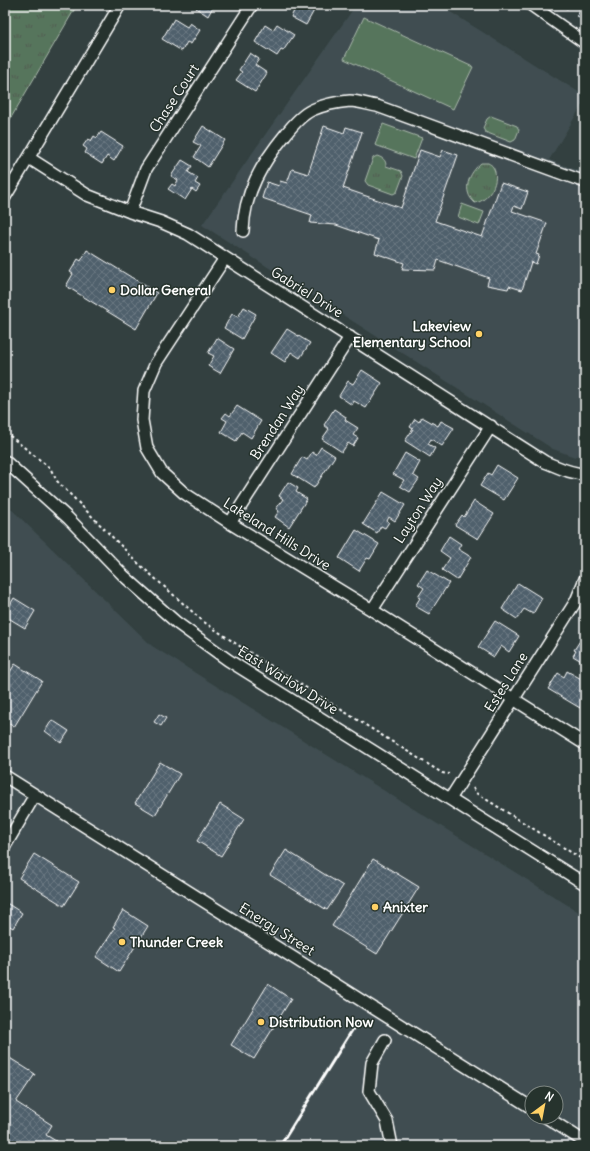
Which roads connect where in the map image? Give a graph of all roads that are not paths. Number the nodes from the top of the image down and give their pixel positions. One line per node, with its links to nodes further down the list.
1 (120, 5): 5 (street)
2 (252, 5): 8 (street, Chase Court)
3 (531, 5): 4 (street)
4 (585, 43)
5 (29, 158): 7 (street); 8 (street, Gabriel Drive)
6 (585, 182): 9 (street)
7 (5, 197)
8 (130, 212): 10 (street, Gabriel Drive)
9 (243, 231)
10 (225, 258): 11 (street, Gabriel Drive); 15 (street, Lakeland Hills Drive)
11 (350, 337): 12 (street, Gabriel Drive); 15 (street, Brendan Way)
12 (490, 426): 14 (street, Gabriel Drive); 17 (street, Layton Way)
13 (5, 461): 22 (street, East Warlow Drive)
14 (585, 474)
15 (230, 523): 17 (street, Lakeland Hills Drive)
16 (585, 579): 18 (street, Estes Lane)
17 (372, 610): 18 (street, Lakeland Hills Drive)
18 (513, 699): 19 (street, Lakeland Hills Drive); 22 (street, Estes Lane)
19 (585, 744)
20 (5, 776): 21 (street, Energy Street)
21 (36, 795): 23 (street); 26 (street, Energy Street)
22 (450, 799): 24 (street, East Warlow Drive)
23 (5, 846)
24 (585, 884)
25 (385, 1040): 29 (street)
26 (524, 1103)
27 (558, 1125): 28 (street)
28 (585, 1142)
29 (392, 1146)

